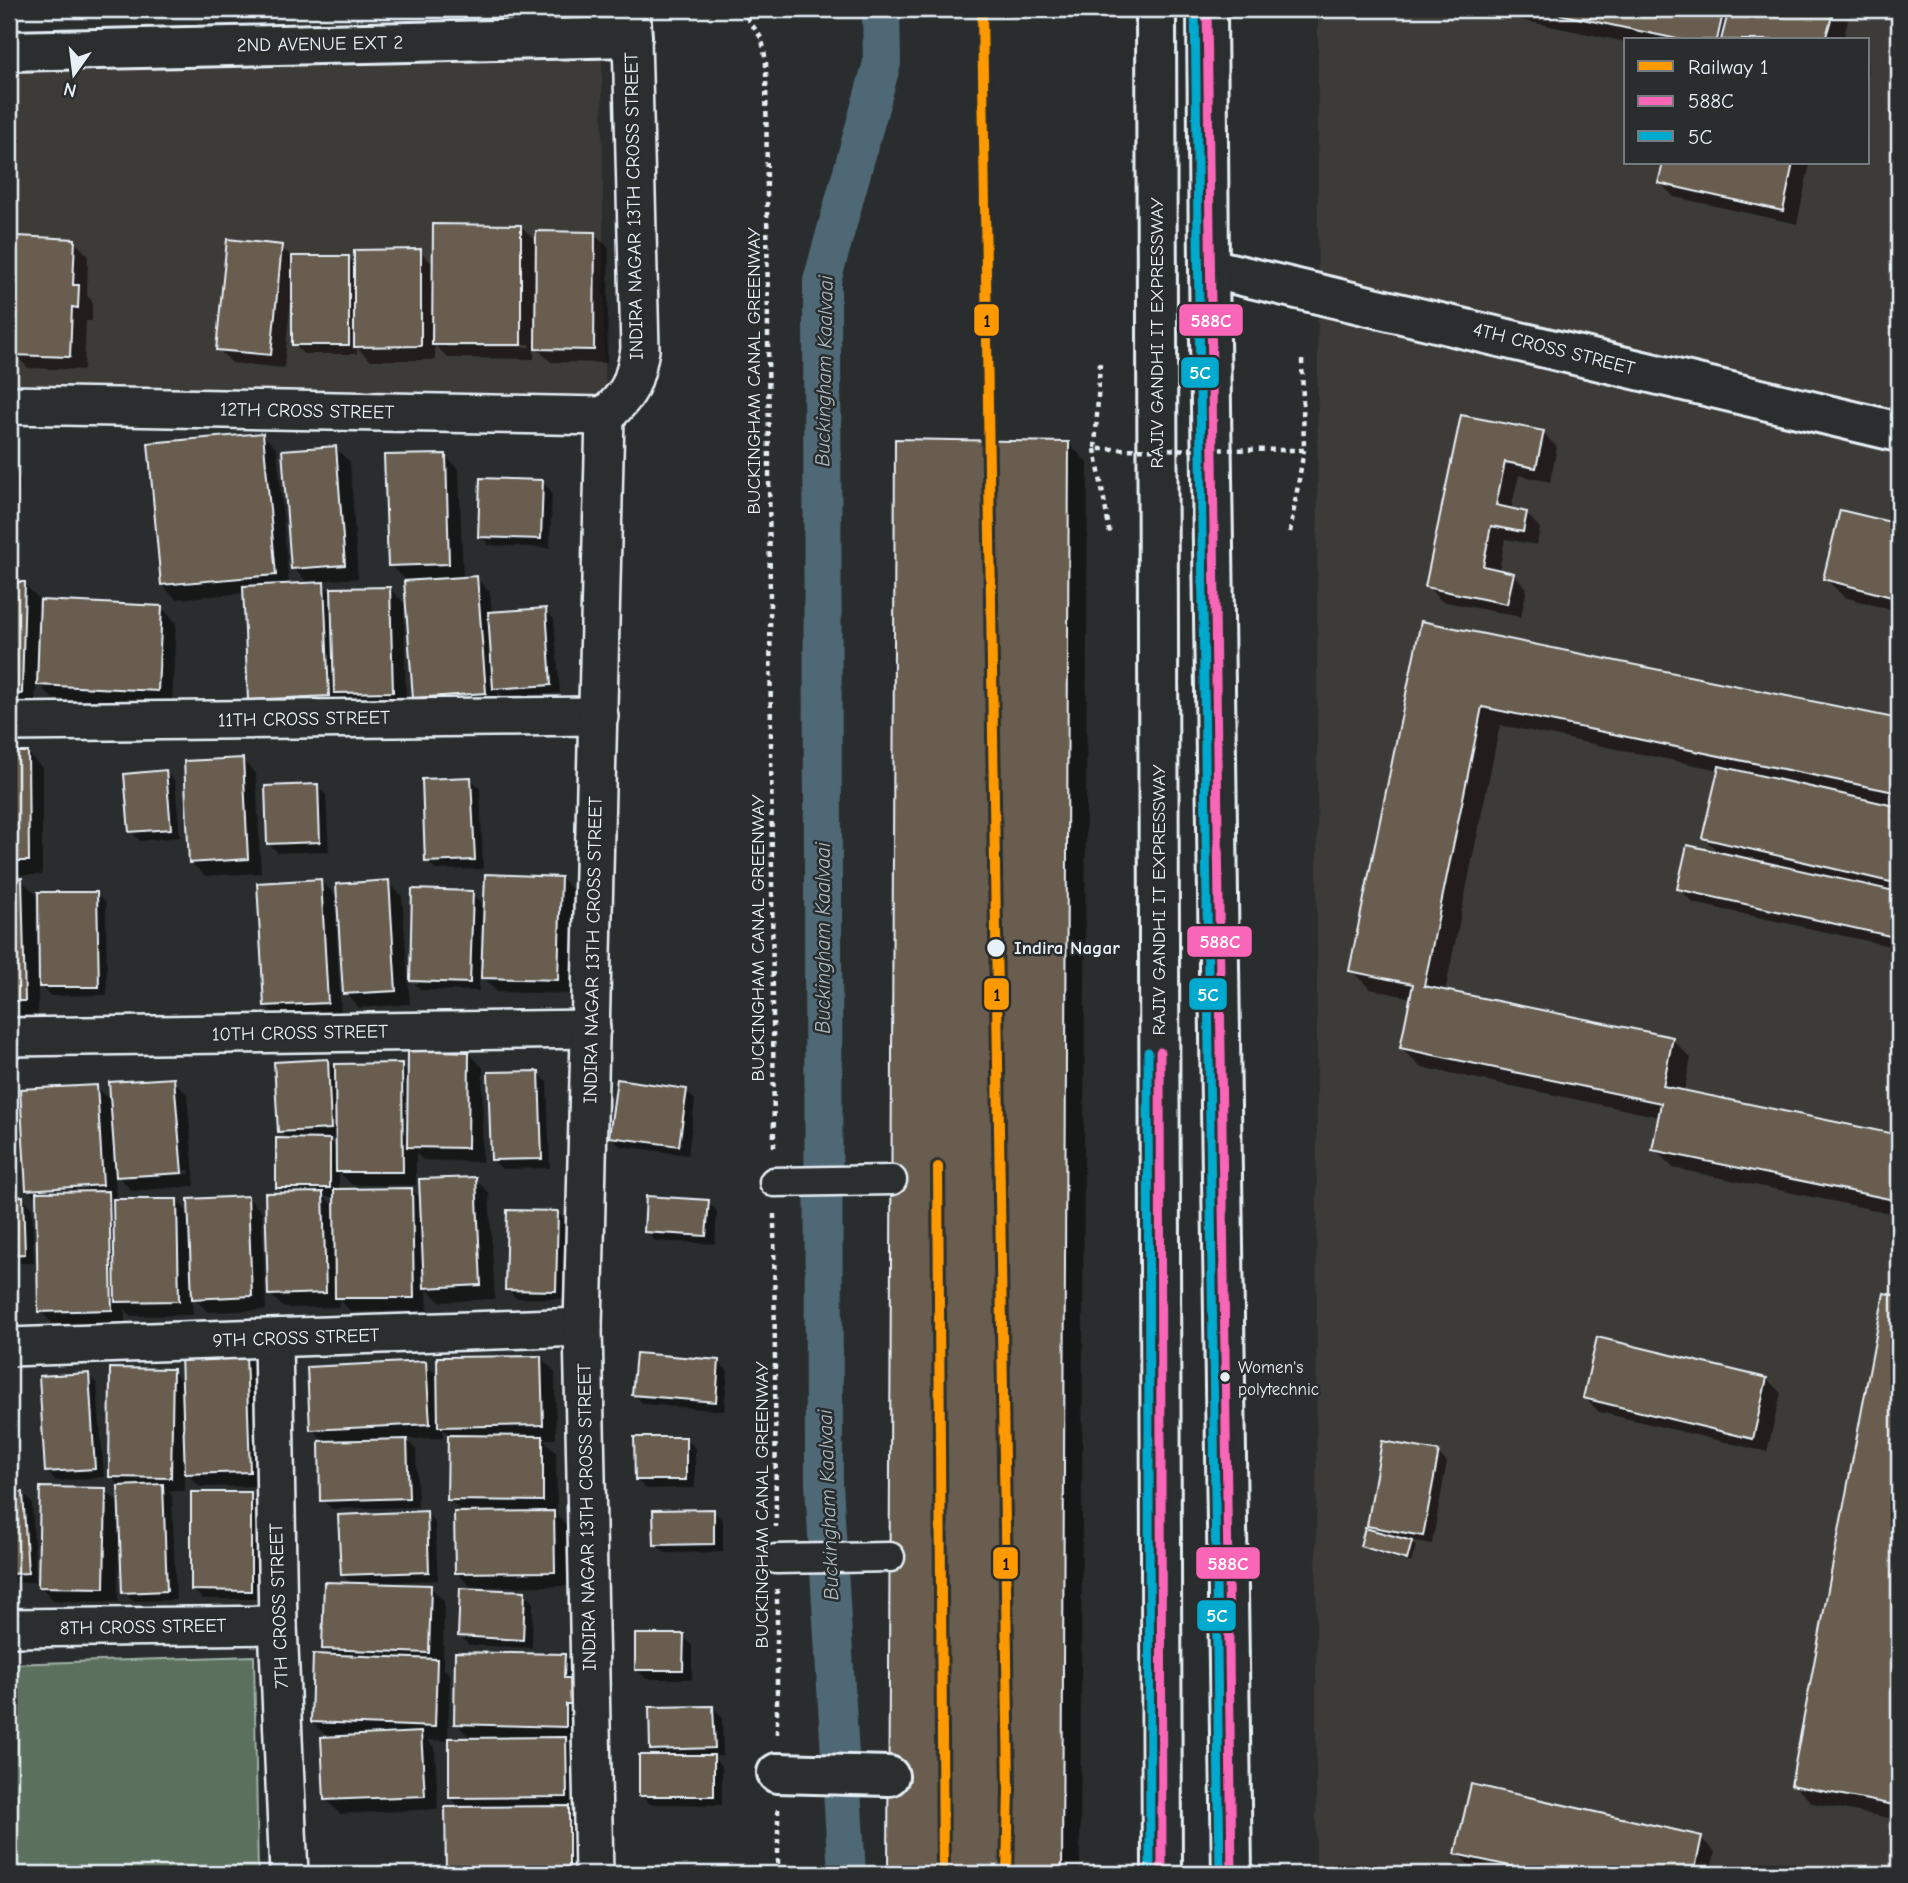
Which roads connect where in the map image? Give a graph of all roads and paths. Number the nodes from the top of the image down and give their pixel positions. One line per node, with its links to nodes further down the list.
1 (741, 9): 21 (path, BUCKINGHAM CANAL GREENWAY)
2 (1156, 9): 32 (main road, RAJIV GANDHI IT EXPRESSWAY)
3 (1207, 9): 6 (main road)
4 (631, 23): 5 (main road, 2ND AVENUE EXT 2); 10 (street, INDIRA NAGAR 13TH CROSS STREET)
5 (9, 51)
6 (1209, 268): 11 (main road, 4TH CROSS STREET); 31 (main road)
7 (1302, 359): 13 (path, bridge)
8 (1100, 363): 12 (path, bridge)
9 (9, 405): 10 (street, 12TH CROSS STREET)
10 (605, 416): 16 (street, INDIRA NAGAR 13TH CROSS STREET)
11 (1899, 432)
12 (1095, 449): 13 (path, bridge); 15 (path)
13 (1304, 450): 14 (path)
14 (1290, 532)
15 (1110, 534)
16 (599, 716): 17 (street, 11TH CROSS STREET); 18 (street, INDIRA NAGAR 13TH CROSS STREET)
17 (9, 722)
18 (591, 1029): 19 (street, 10TH CROSS STREET); 22 (street, INDIRA NAGAR 13TH CROSS STREET)
19 (9, 1037)
20 (892, 1180): 21 (street)
21 (774, 1182): 26 (path, BUCKINGHAM CANAL GREENWAY)
22 (583, 1327): 23 (street, 9TH CROSS STREET); 34 (street, INDIRA NAGAR 13TH CROSS STREET)
23 (273, 1339): 24 (street, 9TH CROSS STREET); 27 (street, 7TH CROSS STREET)
24 (9, 1347)
25 (890, 1557): 26 (street)
26 (776, 1559): 29 (path, BUCKINGHAM CANAL GREENWAY)
27 (278, 1625): 28 (street, 8TH CROSS STREET); 33 (street, 7TH CROSS STREET)
28 (9, 1628)
29 (777, 1773): 30 (main road); 35 (path, BUCKINGHAM CANAL GREENWAY)
30 (889, 1776)
31 (1233, 1824): 36 (main road); 37 (main road)
32 (1161, 1873)
33 (289, 1874)
34 (594, 1874)
35 (778, 1874)
36 (1232, 1874)
37 (1245, 1874)

